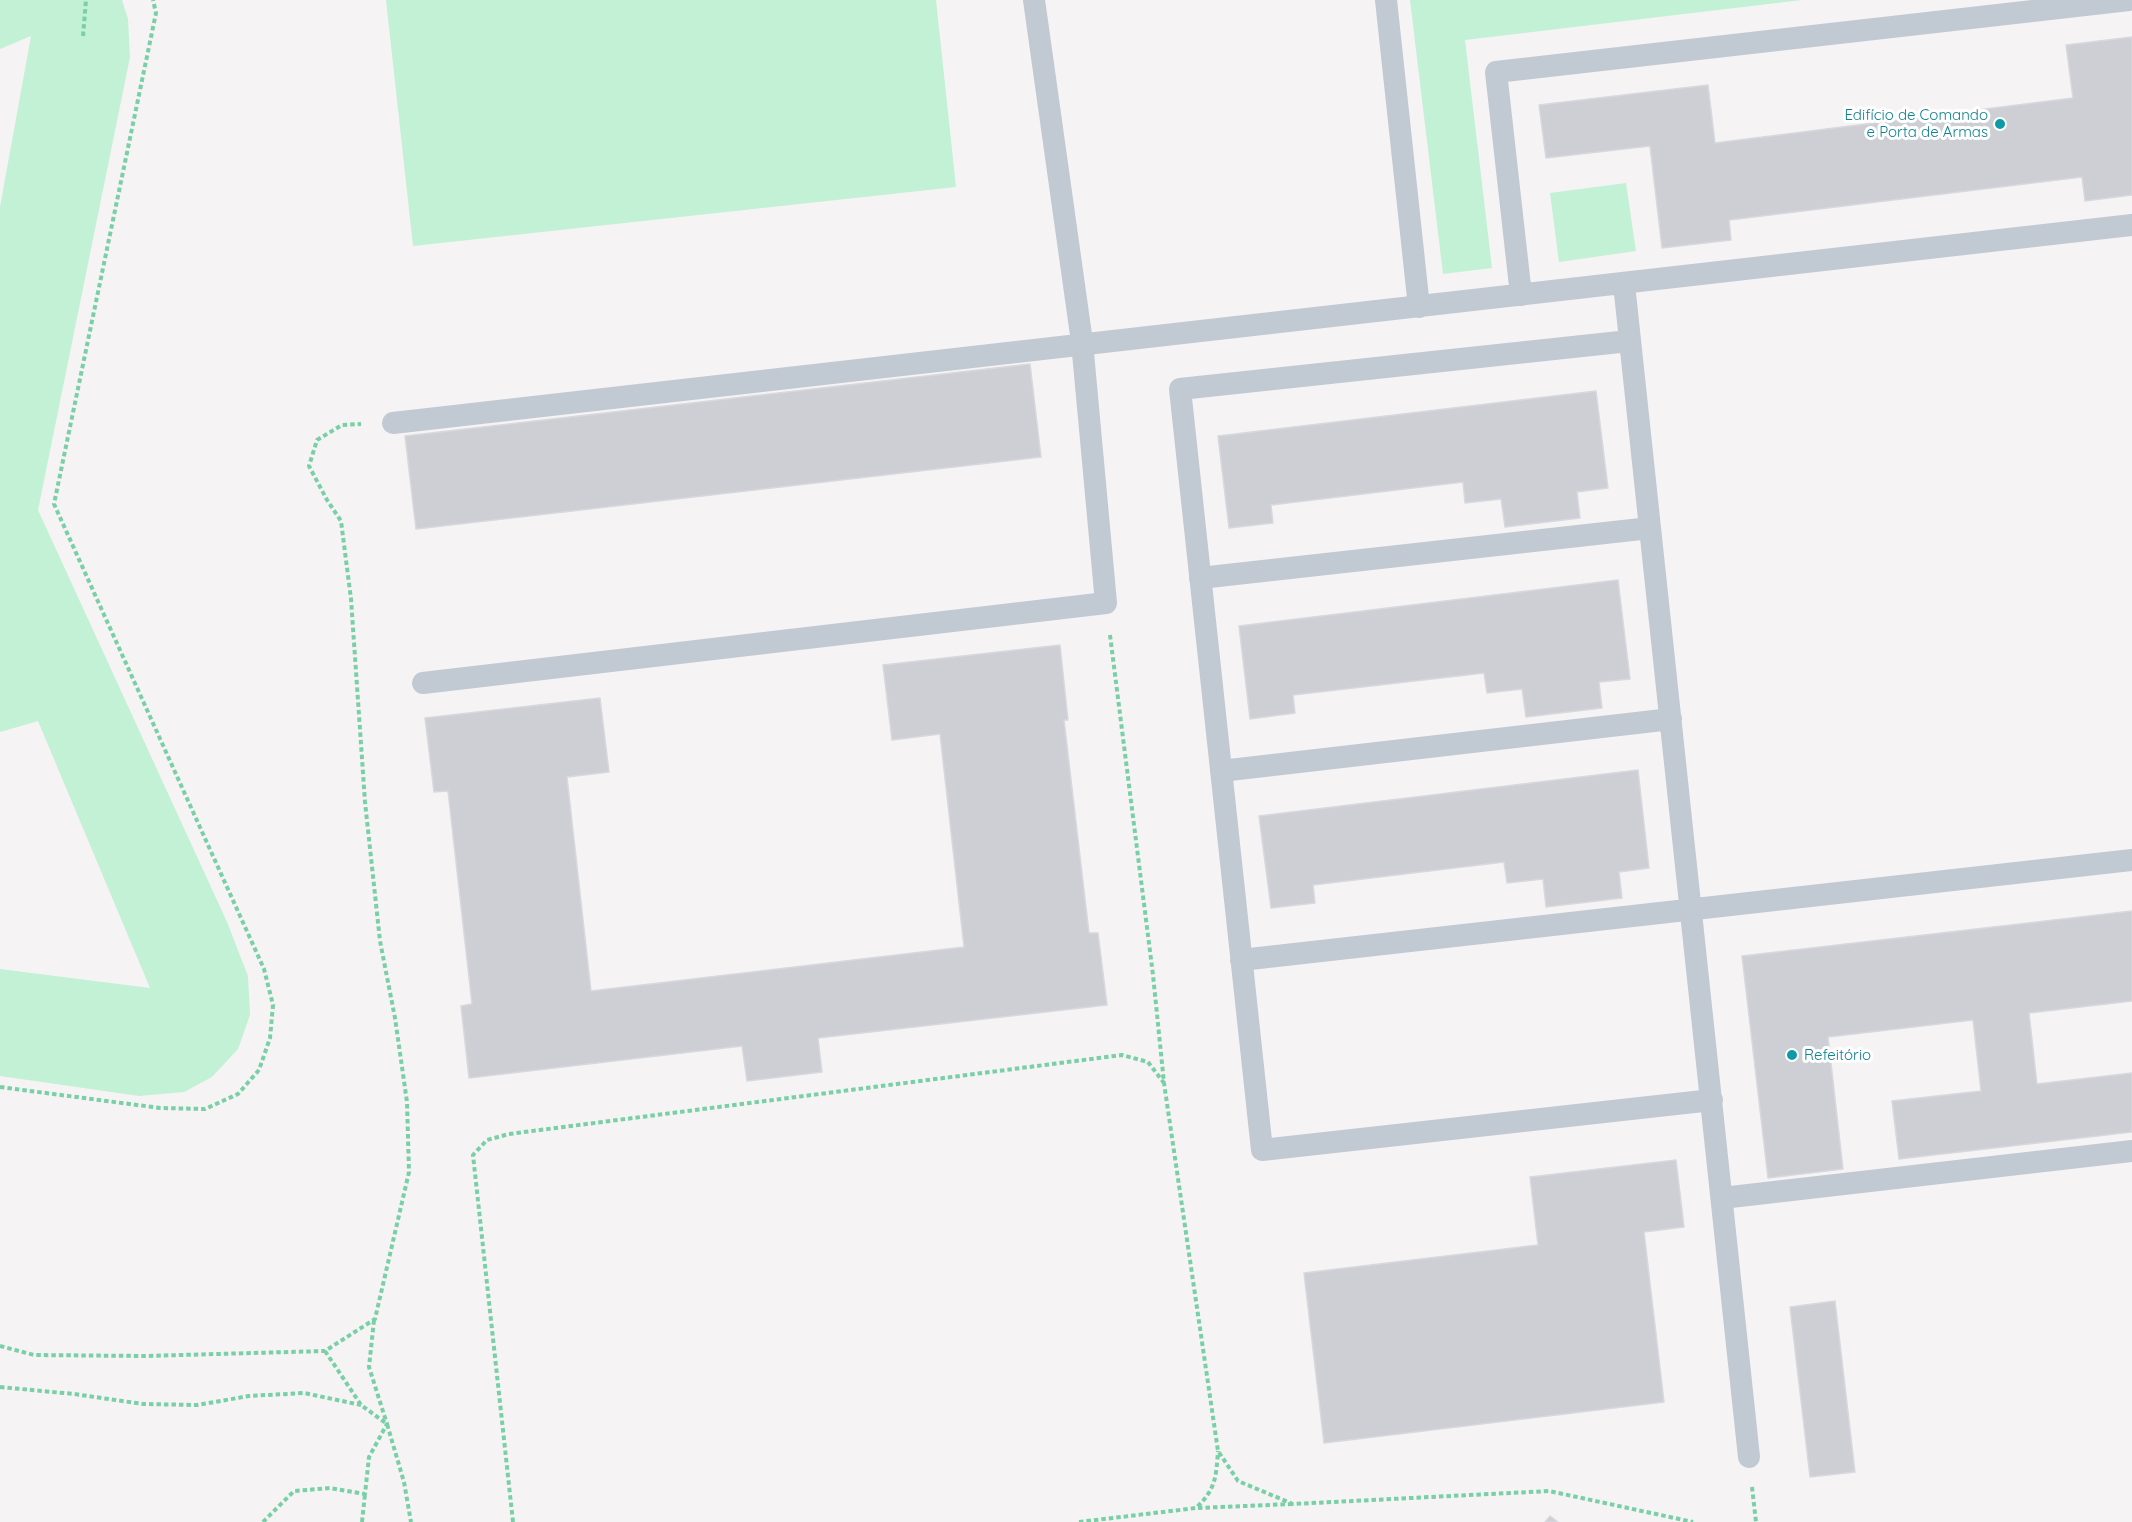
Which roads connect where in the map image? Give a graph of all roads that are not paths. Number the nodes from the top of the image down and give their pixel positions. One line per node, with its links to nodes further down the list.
1 (1034, 0): 9 (lane)
2 (1386, 0): 7 (lane)
3 (2129, 0): 6 (lane)
4 (2132, 225): 5 (lane)
5 (1624, 284): 6 (lane); 8 (lane)
6 (1521, 295): 7 (lane)
7 (1419, 307): 9 (lane)
8 (1629, 341): 11 (lane); 12 (lane)
9 (1082, 342): 10 (lane); 13 (lane)
10 (393, 423)
11 (1650, 528): 12 (lane); 14 (lane)
12 (1200, 578): 15 (lane)
13 (423, 684)
14 (1671, 719): 15 (lane); 17 (lane)
15 (1221, 771): 18 (lane)
16 (2132, 860): 17 (lane)
17 (1691, 910): 18 (lane); 19 (lane)
18 (1241, 960): 19 (lane)
19 (1712, 1100): 21 (lane)
20 (2132, 1151): 21 (lane)
21 (1722, 1198): 22 (lane)
22 (1749, 1457)

